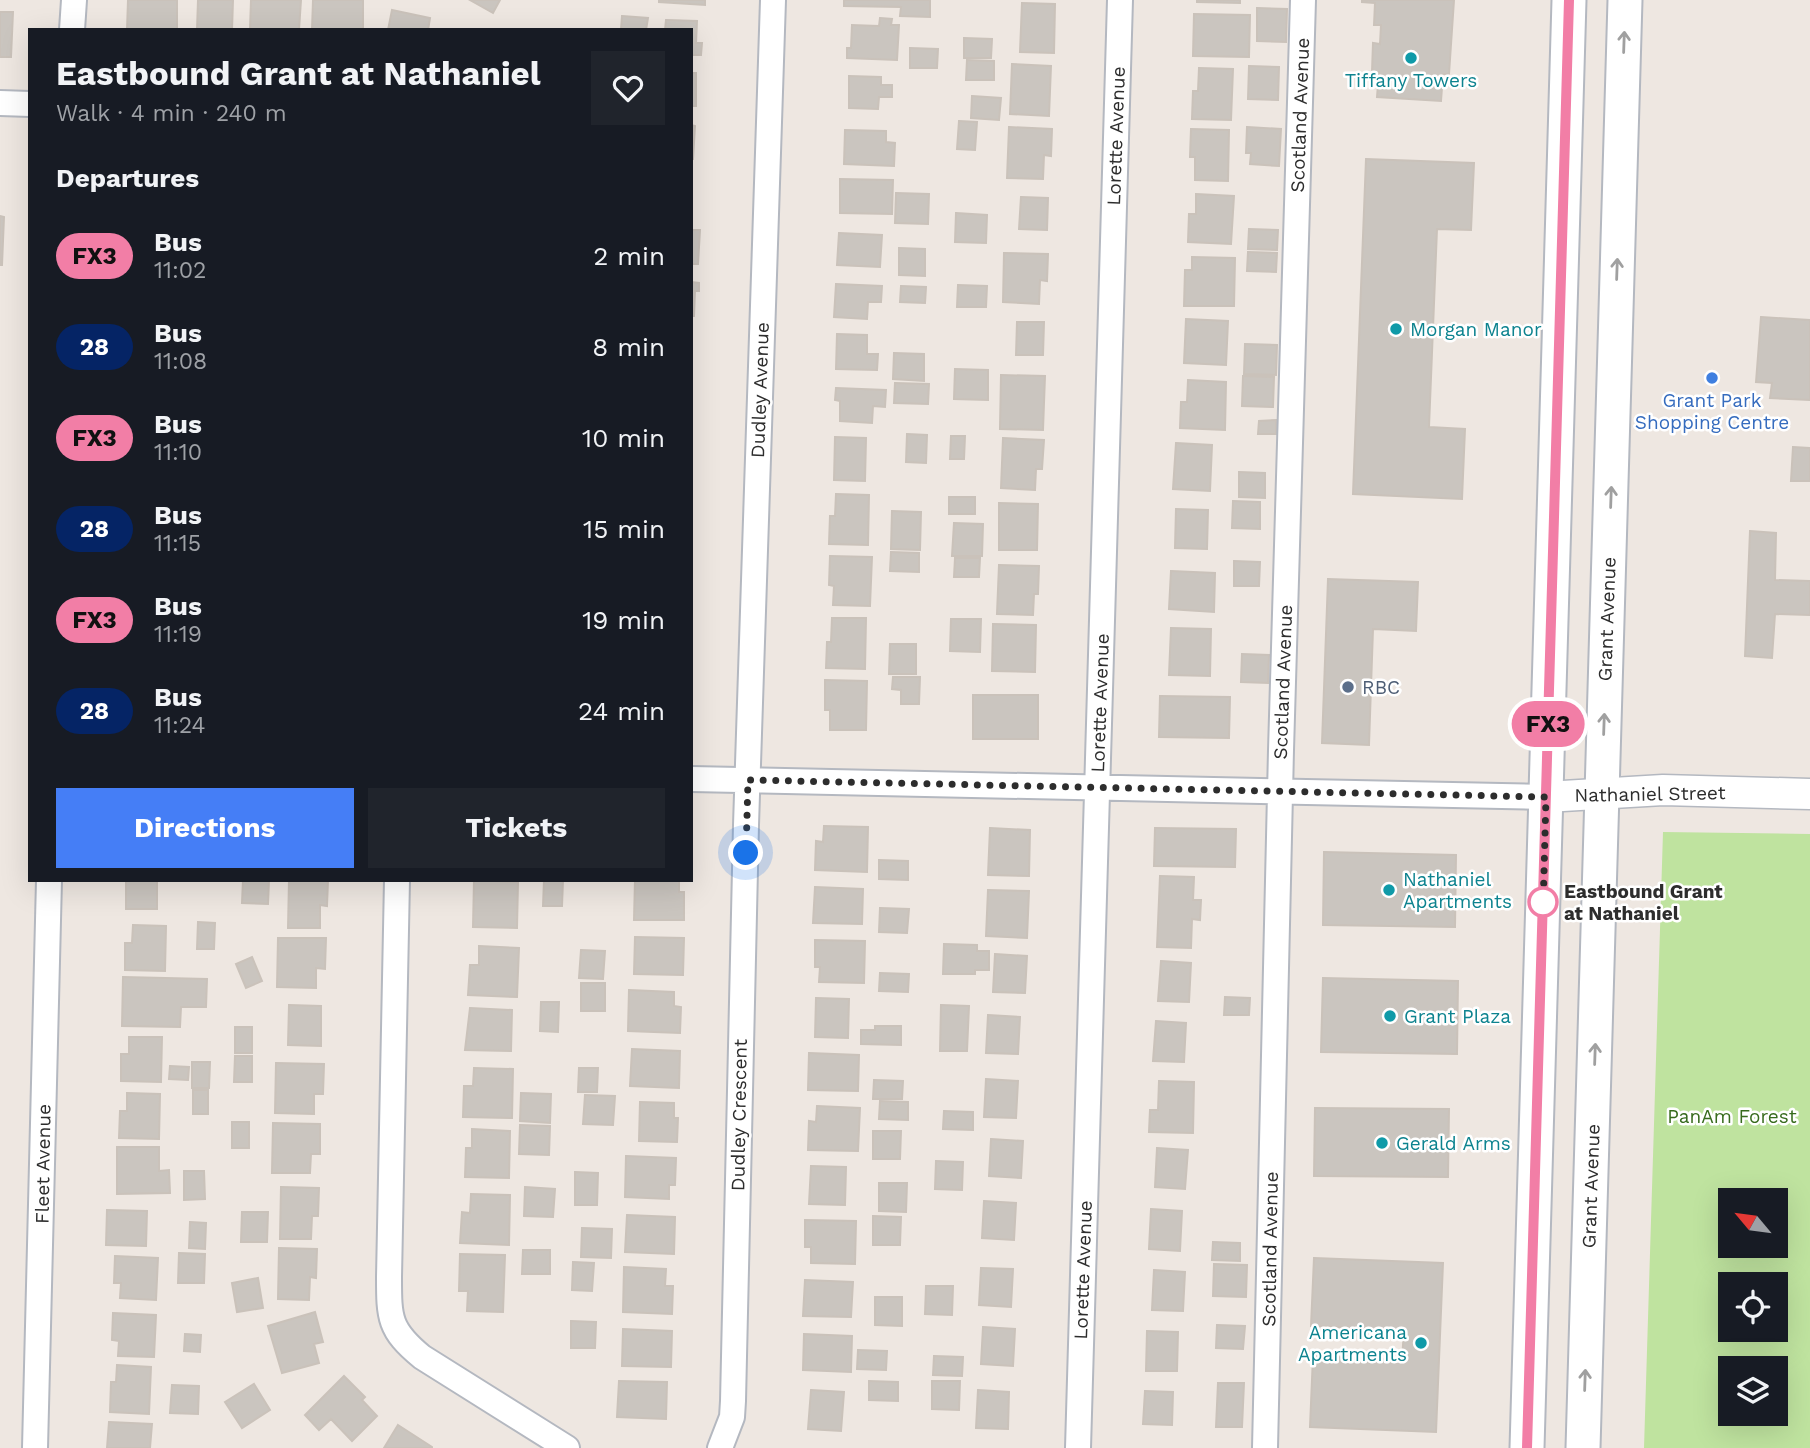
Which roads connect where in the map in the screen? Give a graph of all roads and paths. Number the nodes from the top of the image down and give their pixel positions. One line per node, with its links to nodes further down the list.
1 (74, 0): 7 (street)
2 (773, 0): 11 (street, Dudley Avenue)
3 (1120, 0): 12 (street, Lorette Avenue)
4 (1303, 0): 13 (street, Scotland Avenue)
5 (1569, 0): 16 (main road)
6 (1625, 0): 14 (main road, Grant Avenue, one-way to 6)
7 (72, 28)
8 (0, 103): 9 (street)
9 (28, 104)
10 (693, 779): 11 (street, Nathaniel Street)
11 (748, 780): 12 (street, Nathaniel Street); 21 (street, Dudley Crescent)
12 (1097, 788): 13 (street, Nathaniel Street); 22 (street, Lorette Avenue)
13 (1280, 792): 16 (street, Nathaniel Street); 23 (street, Scotland Avenue)
14 (1602, 792): 15 (street, Nathaniel Street); 16 (street, Nathaniel Street); 25 (main road, Grant Avenue, one-way to 14)
15 (1810, 794)
16 (1546, 797): 24 (main road)
17 (49, 882): 19 (street, Fleet Avenue)
18 (397, 882): 20 (street)
19 (36, 1448)
20 (567, 1448)
21 (720, 1448)
22 (1078, 1448)
23 (1265, 1448)
24 (1527, 1448)
25 (1583, 1448)

